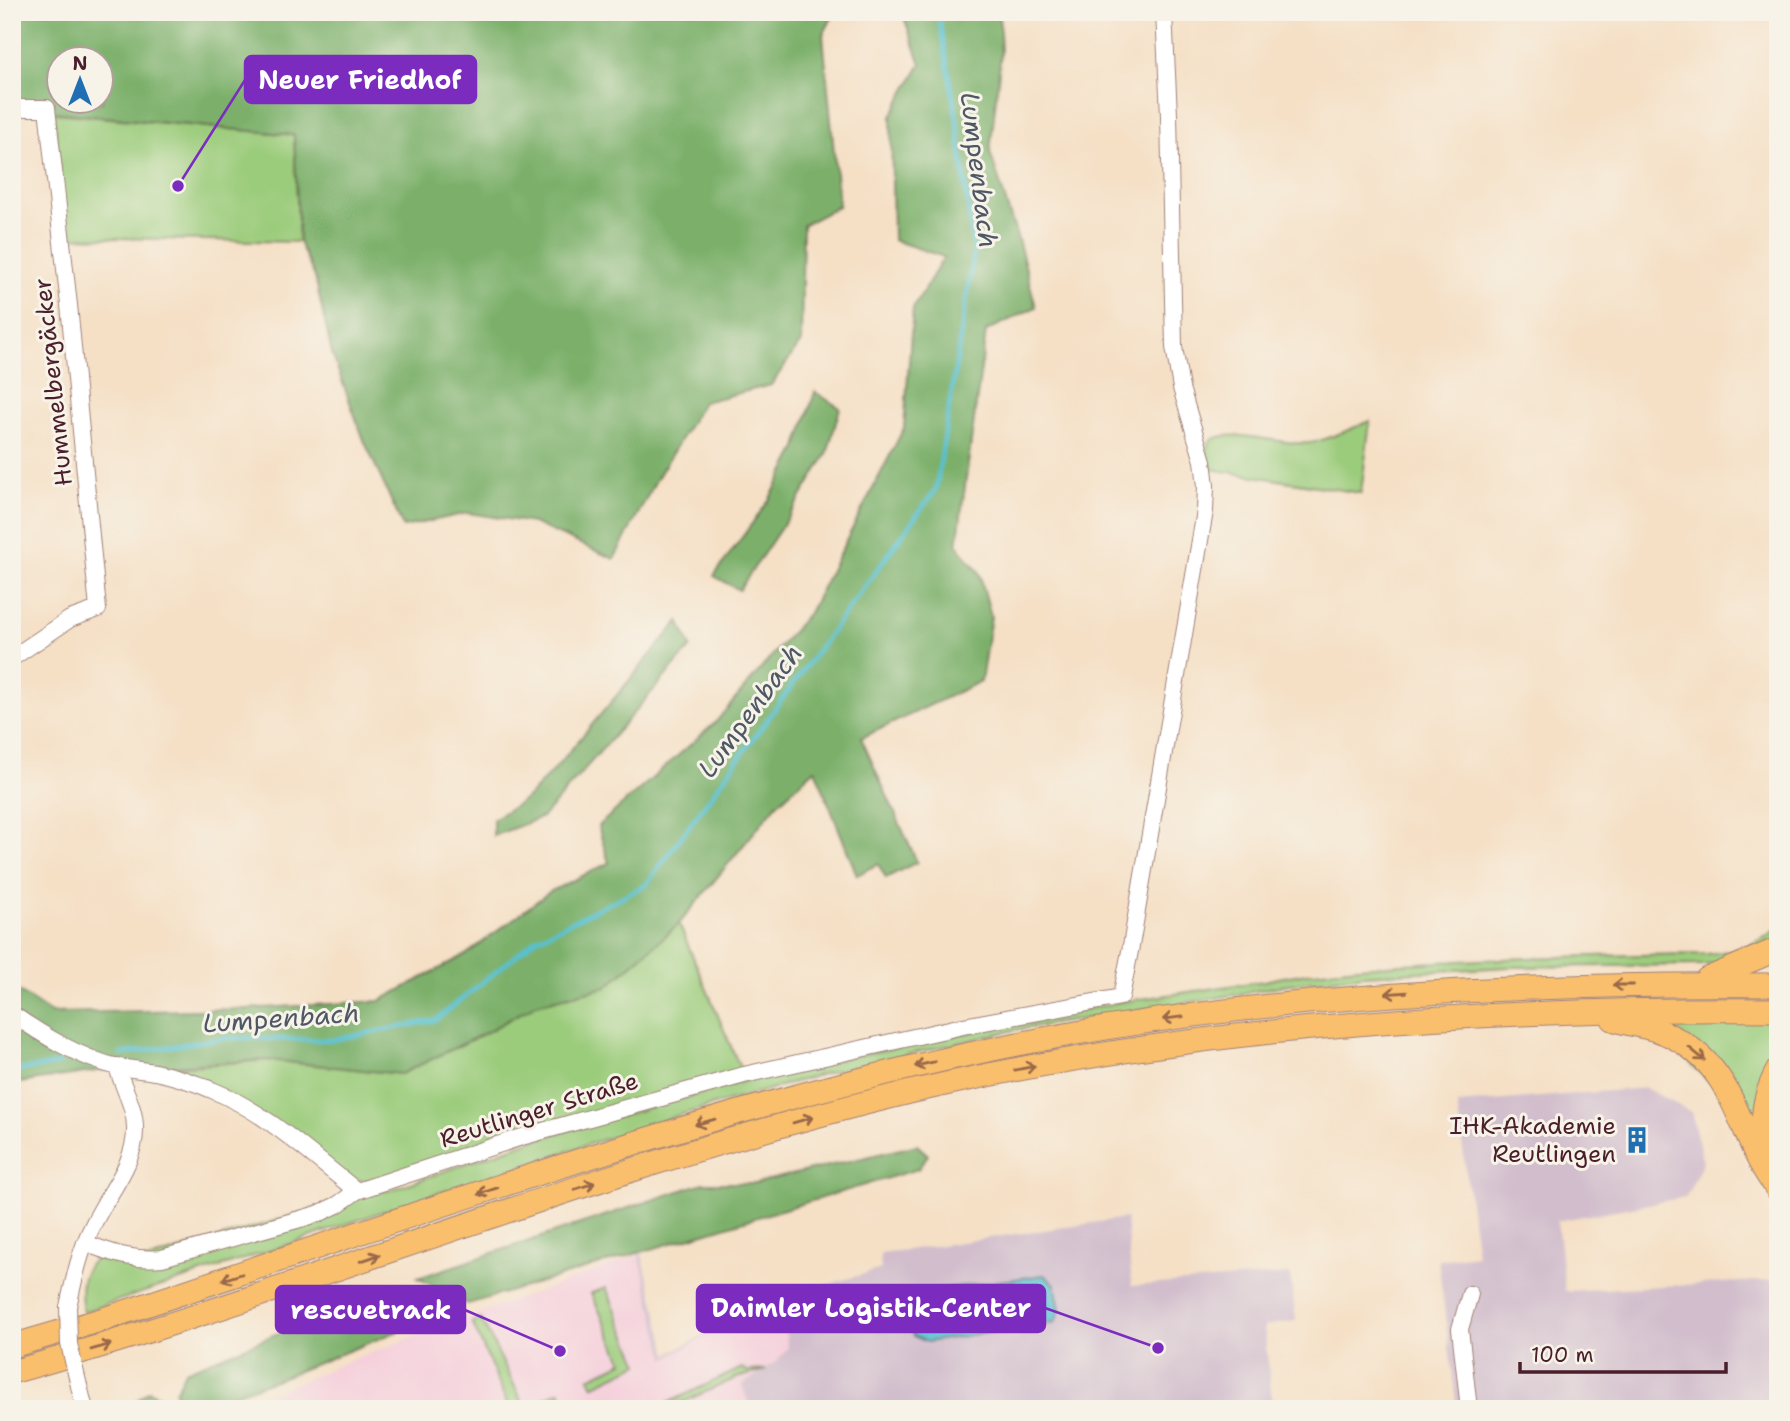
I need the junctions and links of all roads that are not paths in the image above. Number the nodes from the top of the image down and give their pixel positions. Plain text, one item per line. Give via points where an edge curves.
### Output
1 (1164, 12) edge
2 (12, 108) edge
3 (12, 657) edge
4 (1778, 949) edge
5 (1692, 985) junction
6 (1778, 985) edge
7 (1778, 1010) edge
8 (1590, 1011) junction
9 (12, 1014) edge
10 (117, 1066) junction
11 (1778, 1070) edge
12 (1778, 1174) edge
13 (1778, 1190) edge
14 (357, 1191) junction
15 (85, 1243) junction
16 (1470, 1294) dead end
17 (12, 1346) edge
18 (12, 1373) edge
19 (85, 1409) edge
20 (1469, 1409) edge

1 - 14 street, Reutlinger Straße via 1174,347 1206,486 1201,538 1121,997 950,1028 744,1075 525,1136
2 - 3 street, Hummelbergäcker via 47,108 98,609 70,619
4 - 5 highway
5 - 6 highway
5 -> 17 highway via 1487,988 1293,1002 1126,1024 974,1053 679,1129 104,1320
7 - 8 highway
8 -> 13 highway via 1668,1034 1701,1057 1725,1084 1763,1168
18 -> 8 highway via 117,1343 688,1153 906,1093 1090,1056 1243,1034 1409,1018
9 - 10 street via 64,1046
10 - 14 street via 157,1072 235,1100 265,1118
10 - 15 street via 136,1130 126,1167
11 - 12 highway via 1766,1095 1763,1120 1769,1156
14 - 15 street, Reutlinger Straße via 318,1214 162,1258 117,1256
15 - 19 street, bridge via 68,1307 69,1344
16 - 20 street via 1460,1329

